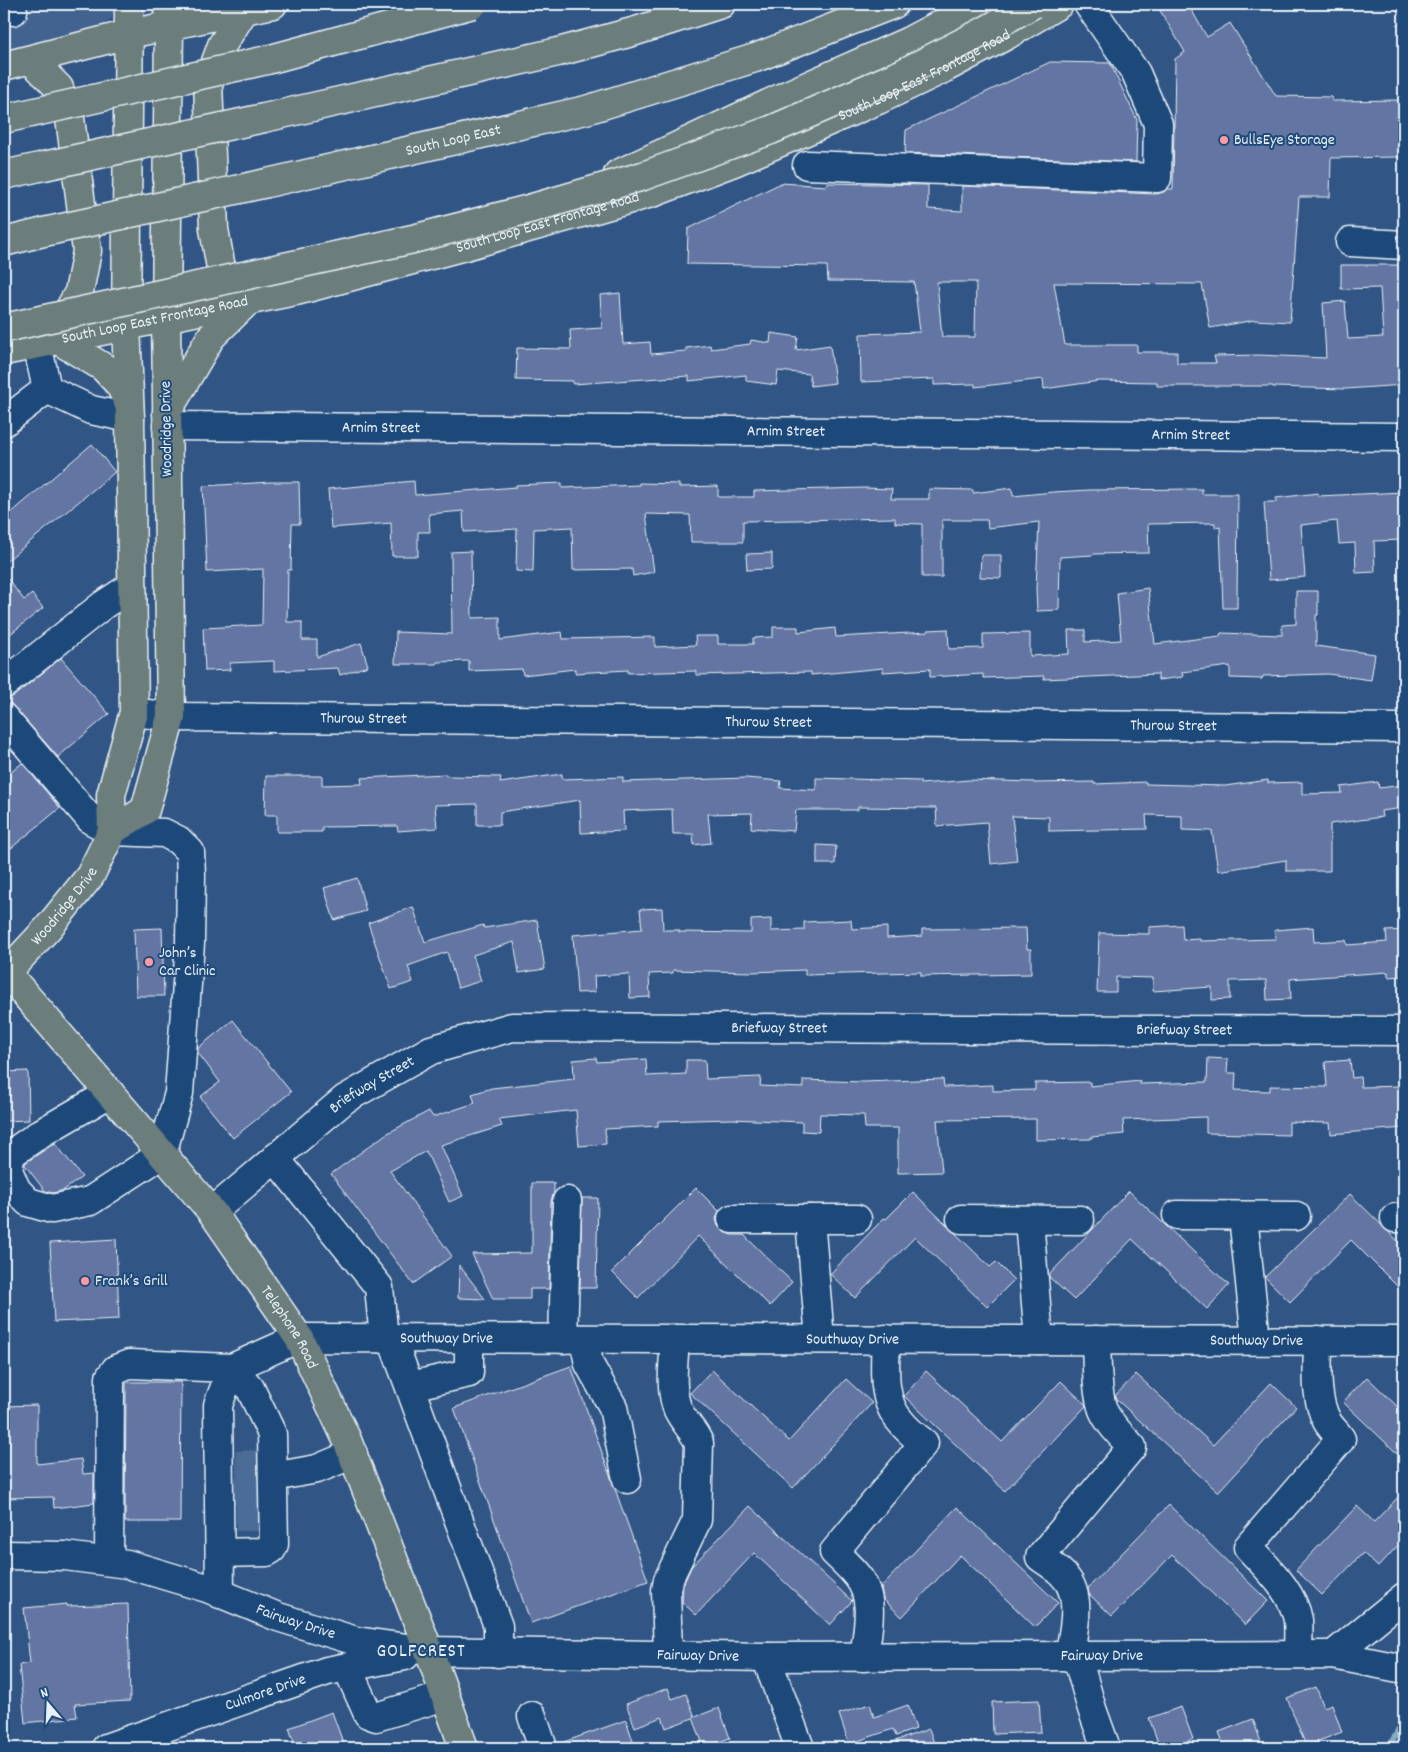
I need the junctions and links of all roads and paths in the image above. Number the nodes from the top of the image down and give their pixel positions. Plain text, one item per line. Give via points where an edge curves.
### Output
1 (130, 4) edge
2 (273, 4) edge
3 (473, 4) edge
4 (721, 4) edge
5 (894, 4) edge
6 (979, 4) edge
7 (1033, 4) edge
8 (1059, 4) edge
9 (1088, 4) edge
10 (245, 9) junction
11 (169, 14) edge
12 (129, 34) junction
13 (31, 60) junction
14 (4, 66) edge
15 (4, 118) edge
16 (807, 165) dead end
17 (4, 174) edge
18 (4, 242) edge
19 (1350, 242) dead end
20 (1404, 245) edge
21 (465, 246) junction
22 (248, 301) junction
23 (166, 318) junction
24 (126, 326) junction
25 (4, 328) edge
26 (49, 342) junction
27 (4, 351) edge
28 (47, 389) junction
29 (130, 411) junction
30 (167, 419) junction
31 (4, 422) edge
32 (1404, 437) edge
33 (132, 586) junction
34 (4, 684) edge
35 (134, 712) junction
36 (171, 717) junction
37 (4, 718) edge
38 (1404, 728) edge
39 (112, 831) junction
40 (4, 973) edge
41 (1404, 1031) edge
42 (110, 1093) junction
43 (162, 1154) junction
44 (275, 1158) junction
45 (566, 1201) dead end
46 (212, 1212) junction
47 (1178, 1215) dead end
48 (1243, 1216) junction
49 (1296, 1216) dead end
50 (732, 1219) dead end
51 (810, 1219) junction
52 (856, 1219) dead end
53 (961, 1219) dead end
54 (1029, 1220) junction
55 (1080, 1220) dead end
56 (299, 1338) junction
57 (388, 1339) junction
58 (469, 1339) junction
59 (574, 1339) junction
60 (675, 1339) junction
61 (820, 1339) junction
62 (886, 1339) junction
63 (1039, 1340) junction
64 (1096, 1340) junction
65 (1256, 1340) junction
66 (1318, 1340) junction
67 (1404, 1341) edge
68 (232, 1368) junction
69 (410, 1386) junction
70 (353, 1454) junction
71 (627, 1479) dead end
72 (249, 1490) junction
73 (220, 1553) junction
74 (4, 1555) edge
75 (109, 1561) junction
76 (220, 1594) junction
77 (1404, 1597) edge
78 (429, 1651) junction
79 (498, 1653) junction
80 (1333, 1655) junction
81 (668, 1656) junction
82 (1298, 1656) junction
83 (766, 1657) junction
84 (864, 1657) junction
85 (1073, 1657) junction
86 (347, 1667) junction
87 (1404, 1669) edge
88 (445, 1696) junction
89 (532, 1716) dead end
90 (106, 1748) edge
91 (464, 1748) edge
92 (543, 1748) edge
93 (800, 1748) edge
94 (1106, 1748) edge

1 - 12 main road, Woodridge Drive
2 - 10 main road
3 - 15 main road, bridge via 267,60
4 - 17 main road, bridge via 558,52
5 - 18 main road, South Loop East, bridge via 755,58 586,110
6 - 21 main road via 909,41
7 - 25 main road, bridge via 902,73 771,130 643,176 413,239
8 - 21 main road, South Loop East Frontage Road via 1007,35 878,100 734,162 655,192
9 - 16 street via 1136,73 1158,124 1157,178
10 - 11 main road
10 - 22 main road via 222,46 208,83 214,229 221,268
11 - 12 main road
11 - 23 main road, Woodridge Drive
12 - 13 main road
12 - 24 main road, Woodridge Drive
13 - 14 main road
13 - 26 main road via 58,88 70,118 87,251 79,292
19 - 20 street
21 - 22 main road, South Loop East Frontage Road
22 - 23 main road, South Loop East Frontage Road
22 - 30 main road via 211,337
23 - 24 main road, South Loop East Frontage Road
23 - 30 main road, Woodridge Drive
24 - 26 main road, South Loop East Frontage Road
24 - 29 main road, Woodridge Drive
26 - 27 main road, South Loop East Frontage Road
26 - 28 street
26 - 29 main road via 103,367 120,385
28 - 29 street via 91,410
28 - 31 street
29 - 33 main road, Woodridge Drive
30 - 32 street, Arnim Street
30 - 36 main road, Woodridge Drive
33 - 34 street via 103,604
33 - 35 main road, Woodridge Drive
35 - 36 street, Thurow Street
35 - 39 main road, Woodridge Drive via 111,795
36 - 38 street, Thurow Street
36 - 39 main road, Woodridge Drive via 145,810
37 - 39 street via 92,820
39 - 40 main road, Woodridge Drive via 90,876 48,928
39 - 43 street via 164,833 178,840 190,852 190,943 179,1093
40 - 42 main road, Telephone Road
41 - 44 street, Briefway Street via 512,1027 431,1050 345,1099
42 - 43 main road, Telephone Road
42 - 43 street via 11,1154 8,1170 16,1189 28,1202 52,1209 90,1201
43 - 46 main road, Telephone Road
44 - 46 street, Briefway Street
44 - 57 street via 379,1287
45 - 59 street
46 - 56 main road, Telephone Road
47 - 48 street
48 - 49 street
48 - 65 street
50 - 51 street
51 - 52 street
51 - 61 street
53 - 54 street
54 - 55 street
54 - 63 street
56 - 57 street, Southway Drive
56 - 68 street
56 - 70 main road, Telephone Road
57 - 58 street, Southway Drive
57 - 69 street
58 - 59 street, Southway Drive
58 - 69 street via 469,1373
59 - 60 street, Southway Drive
59 - 71 street via 613,1407
60 - 61 street, Southway Drive
60 - 81 street via 676,1405 699,1443 697,1520 666,1590
61 - 62 street, Southway Drive
62 - 63 street, Southway Drive
62 - 84 street via 885,1378 890,1404 899,1421 924,1443 834,1552 860,1578 868,1596
63 - 64 street, Southway Drive
64 - 65 street, Southway Drive
64 - 85 street via 1103,1410 1132,1447 1040,1557 1065,1577 1073,1590
65 - 66 street, Southway Drive
66 - 67 street, Southway Drive
66 - 82 street via 1321,1407 1327,1422 1341,1439 1248,1548 1277,1579 1291,1600 1298,1620
68 - 72 street via 218,1405
68 - 72 street via 250,1388 272,1434
68 - 75 street via 128,1364 116,1369 110,1377
69 - 79 street via 498,1626
70 - 72 street
70 - 78 main road, Telephone Road
72 - 73 street
72 - 73 street via 274,1544 272,1549 267,1552
73 - 76 street
74 - 75 street, Fairway Drive
75 - 76 street, Fairway Drive
76 - 78 street, Fairway Drive via 278,1617 356,1641
77 - 80 street
78 - 79 street, Fairway Drive
78 - 86 street, Culmore Drive
78 - 88 main road, Telephone Road
79 - 81 street, Fairway Drive
80 - 82 street, Fairway Drive
80 - 87 street, Fairway Drive
81 - 83 street, Fairway Drive
82 - 85 street, Fairway Drive
83 - 84 street, Fairway Drive
83 - 93 street
84 - 85 street, Fairway Drive
85 - 94 street
86 - 88 street via 368,1714 376,1717
86 - 90 street, Culmore Drive via 327,1671
88 - 91 main road, Telephone Road
89 - 92 street

